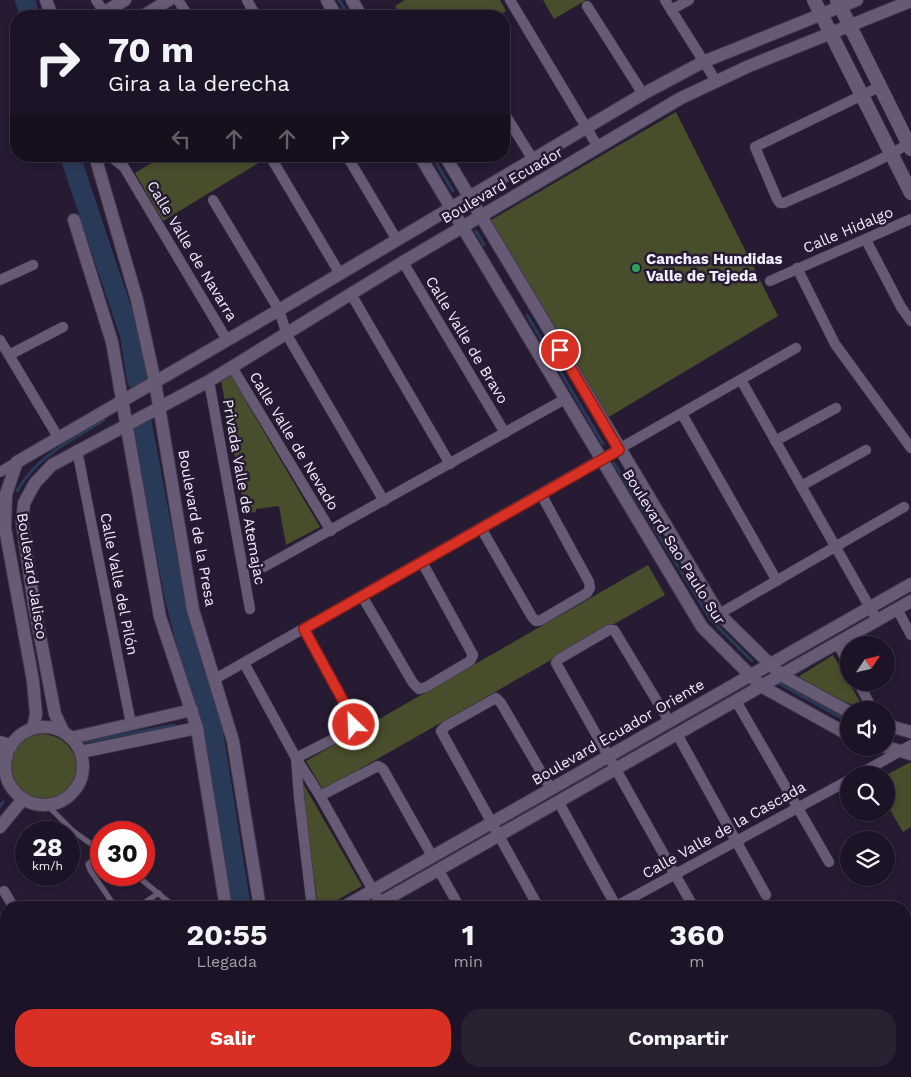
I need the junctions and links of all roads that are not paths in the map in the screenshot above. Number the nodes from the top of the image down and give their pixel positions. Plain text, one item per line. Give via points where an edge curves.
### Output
1 (125, 0) edge
2 (169, 0) edge
3 (510, 0) edge
4 (665, 0) edge
5 (689, 0) edge
6 (814, 0) edge
7 (857, 0) edge
8 (911, 1) edge
9 (839, 3) edge
10 (587, 6) dead end
11 (108, 10) edge
12 (152, 10) edge
13 (671, 10) junction
14 (821, 14) junction
15 (849, 25) junction
16 (832, 32) junction
17 (703, 62) junction
18 (716, 81) junction
19 (879, 87) junction
20 (643, 94) junction
21 (862, 95) junction
22 (510, 123) edge
23 (586, 127) junction
24 (910, 145) edge
25 (598, 147) junction
26 (890, 154) junction
27 (532, 158) junction
28 (97, 162) edge
29 (118, 162) edge
30 (274, 162) edge
31 (351, 162) edge
32 (424, 162) edge
33 (449, 162) edge
34 (911, 191) edge
35 (469, 197) junction
36 (213, 200) dead end
37 (451, 208) junction
38 (480, 216) junction
39 (911, 218) edge
40 (74, 220) dead end
41 (462, 227) junction
42 (397, 240) junction
43 (866, 240) junction
44 (403, 262) junction
45 (33, 265) dead end
46 (797, 268) junction
47 (340, 274) junction
48 (0, 280) edge
49 (770, 281) dead end
50 (351, 294) junction
51 (279, 310) junction
52 (911, 321) edge
53 (64, 327) dead end
54 (287, 335) junction
55 (0, 340) edge
56 (227, 340) junction
57 (796, 348) dead end
58 (9, 355) junction
59 (232, 366) junction
60 (741, 380) junction
61 (208, 381) junction
62 (155, 382) junction
63 (565, 399) junction
64 (123, 401) junction
65 (159, 408) junction
66 (836, 408) dead end
67 (682, 414) junction
68 (125, 426) junction
69 (505, 433) junction
70 (58, 437) junction
71 (775, 441) junction
72 (911, 448) edge
73 (77, 450) junction
74 (619, 450) junction
75 (866, 450) dead end
76 (601, 461) junction
77 (17, 462) junction
78 (450, 464) junction
79 (0, 472) edge
80 (801, 486) junction
81 (541, 494) junction
82 (384, 501) junction
83 (904, 507) dead end
84 (481, 528) junction
85 (331, 531) junction
86 (4, 548) edge
87 (835, 548) junction
88 (422, 562) junction
89 (264, 567) dead end
90 (776, 581) junction
91 (911, 584) edge
92 (362, 596) junction
93 (911, 601) edge
94 (870, 607) junction
95 (250, 609) dead end
96 (897, 609) junction
97 (719, 614) junction
98 (877, 620) junction
99 (304, 629) junction
100 (911, 635) edge
101 (837, 643) junction
102 (840, 648) edge
103 (244, 663) junction
104 (770, 664) junction
105 (750, 675) junction
106 (781, 675) junction
107 (216, 679) junction
108 (761, 686) junction
109 (736, 701) junction
110 (840, 707) edge
111 (192, 710) junction
112 (669, 721) junction
113 (131, 724) junction
114 (33, 728) junction
115 (197, 728) junction
116 (895, 728) edge
117 (840, 730) edge
118 (911, 732) edge
119 (67, 734) junction
120 (677, 734) junction
121 (895, 748) edge
122 (4, 750) edge
123 (908, 750) edge
124 (81, 752) junction
125 (610, 755) junction
126 (296, 758) junction
127 (876, 766) edge
128 (617, 769) junction
129 (4, 785) edge
130 (840, 785) edge
131 (551, 789) junction
132 (320, 796) junction
133 (23, 799) junction
134 (558, 801) junction
135 (47, 806) junction
136 (796, 808) junction
137 (491, 823) junction
138 (0, 827) edge
139 (498, 836) junction
140 (736, 841) junction
141 (90, 843) edge
142 (432, 856) junction
143 (829, 862) dead end
144 (438, 870) junction
145 (675, 874) junction
146 (102, 886) edge
147 (150, 886) edge
148 (373, 890) junction
149 (4, 891) dead end
150 (159, 893) junction
151 (766, 895) dead end
152 (10, 901) edge
153 (112, 901) edge
154 (147, 901) edge
155 (168, 901) edge
156 (225, 901) edge
157 (259, 901) edge
158 (311, 901) edge
159 (354, 901) edge
160 (376, 901) edge
161 (386, 901) edge
162 (456, 901) edge
163 (534, 901) edge
164 (613, 901) edge
165 (627, 901) edge
166 (690, 901) edge

1 - 11 street
2 - 12 street
3 - 23 street
4 - 13 street
5 - 13 street
6 - 14 main road
7 - 9 street, Boulevard Ecuador
8 - 15 street, Boulevard Ecuador
9 - 14 street, Boulevard Ecuador
9 - 15 main road
10 - 20 street
13 - 17 street
14 - 16 main road
14 - 17 street, Boulevard Ecuador
15 - 16 street, Boulevard Ecuador
15 - 19 main road
16 - 18 street, Boulevard Ecuador
16 - 21 main road
17 - 18 street
17 - 20 street, Boulevard Ecuador
18 - 25 street, Boulevard Ecuador
19 - 21 street
19 - 24 main road
20 - 23 street, Boulevard Ecuador
21 - 26 main road
21 - 26 street via 755,147 777,199 784,203
22 - 27 street
23 - 25 street
23 - 27 street, Boulevard Ecuador
24 - 26 street
25 - 38 street, Boulevard Ecuador
26 - 34 main road
27 - 35 street, Boulevard Ecuador
28 - 62 street, Boulevard de la Presa via 137,300
29 - 56 street, Calle Valle de Navarra via 124,166
30 - 47 street
31 - 42 street
32 - 37 street, Boulevard Sao Paulo Sur
33 - 35 street, Boulevard Sao Paulo Sur
35 - 37 street, Boulevard Ecuador
35 - 38 street, Boulevard Sao Paulo Sur
36 - 51 street
37 - 41 street, Boulevard Sao Paulo Sur
37 - 42 street, Boulevard Ecuador
38 - 41 street, Boulevard Ecuador
38 - 74 street, Boulevard Sao Paulo Sur
39 - 43 street, Calle Hidalgo
40 - 64 street via 112,342
41 - 44 street, Boulevard Ecuador
41 - 63 street, Boulevard Sao Paulo Sur
42 - 47 street, Boulevard Ecuador
43 - 46 street, Calle Hidalgo
43 - 52 street
44 - 50 street, Boulevard Ecuador
44 - 69 street, Calle Valle de Bravo
45 - 48 street
46 - 49 street, Calle Hidalgo
46 - 72 street via 835,344
47 - 51 street, Boulevard Ecuador
50 - 54 street, Boulevard Ecuador
50 - 78 street
51 - 54 street
51 - 56 street, Boulevard Ecuador
53 - 58 street
54 - 59 street, Boulevard Ecuador
54 - 82 street
55 - 58 street
56 - 62 street, Boulevard Ecuador
57 - 60 street
58 - 70 street
59 - 61 street, Boulevard Ecuador
59 - 85 street, Calle Valle de Nevado
60 - 67 street
60 - 71 street
61 - 65 street, Boulevard Ecuador
61 - 95 street, Privada Valle de Atemajac
62 - 64 street, Boulevard Ecuador
62 - 65 street, Boulevard de la Presa
63 - 69 street
63 - 76 street, Boulevard Sao Paulo Sur
64 - 68 street
64 - 70 street
65 - 68 street, Boulevard Ecuador
65 - 107 street, Boulevard de la Presa via 194,610
66 - 71 street
67 - 74 street
67 - 90 street
68 - 73 street, Boulevard Jalisco
68 - 111 street via 160,617
69 - 78 street
70 - 77 street
71 - 80 street
73 - 113 street, Calle Valle del Pilón
73 - 119 street, Boulevard Jalisco via 52,465 35,483 24,503 22,522 54,706
74 - 76 street
74 - 97 street, Boulevard Sao Paulo Sur
75 - 80 street
76 - 81 street
76 - 105 street, Boulevard Sao Paulo Sur via 702,627
77 - 79 street
77 - 86 street, Boulevard Jalisco via 7,488
78 - 82 street
80 - 87 street
81 - 84 street
81 - 84 street via 590,588 587,593 541,620 536,621 532,617
82 - 85 street
83 - 87 street
84 - 88 street
85 - 89 street
86 - 114 street, Boulevard Jalisco via 33,681 36,714
87 - 90 street
87 - 94 street
88 - 92 street
88 - 92 street via 473,656 426,687 418,689 413,683
90 - 97 street
91 - 94 street, Boulevard Ecuador Oriente
92 - 99 street
93 - 96 street, Boulevard Ecuador Oriente
94 - 98 street
94 - 104 street, Boulevard Ecuador Oriente
96 - 98 street, Boulevard Ecuador Oriente
96 - 100 street
97 - 104 street, Boulevard Sao Paulo Sur
98 - 101 street, Boulevard Ecuador Oriente
99 - 103 street
99 - 126 street via 354,725
101 - 102 street
101 - 106 street, Boulevard Ecuador Oriente
103 - 107 street
103 - 126 street
104 - 105 street, Boulevard Ecuador Oriente
104 - 106 street, Boulevard Sao Paulo Sur
105 - 108 street, Boulevard Sao Paulo Sur
105 - 112 street, Boulevard Ecuador Oriente
106 - 108 street, Boulevard Ecuador Oriente
106 - 110 street, Boulevard Sao Paulo Sur
107 - 157 street, Boulevard de la Presa via 232,740
108 - 109 street, Boulevard Ecuador Oriente
108 - 117 street, Boulevard Sao Paulo Sur
109 - 120 street, Boulevard Ecuador Oriente
109 - 136 street
111 - 113 street
111 - 115 street
112 - 125 street, Boulevard Ecuador Oriente
112 - 125 street via 617,633 609,630 556,663
113 - 119 street
114 - 119 street via 50,727
114 - 122 street
115 - 124 street
115 - 156 street
116 - 118 street
119 - 124 street
120 - 128 street, Boulevard Ecuador Oriente
120 - 140 street
121 - 123 street
122 - 129 street
123 - 127 street
124 - 135 street via 83,768 79,784 62,801
125 - 128 street
125 - 131 street, Boulevard Ecuador Oriente
126 - 132 street
126 - 158 street
128 - 134 street, Boulevard Ecuador Oriente
128 - 145 street
129 - 133 street
130 - 136 street, Calle Valle de la Cascada
131 - 137 street, Boulevard Ecuador Oriente
131 - 137 street via 501,703 496,698 490,699 441,732
132 - 142 street via 378,766 383,769
132 - 148 street
133 - 135 street
133 - 138 street
134 - 139 street, Boulevard Ecuador Oriente
134 - 164 street
135 - 141 lane
136 - 140 street, Calle Valle de la Cascada
136 - 143 street
137 - 139 street
137 - 142 street, Boulevard Ecuador Oriente
139 - 144 street, Boulevard Ecuador Oriente
139 - 163 street
140 - 145 street, Calle Valle de la Cascada
140 - 151 street
142 - 148 street, Boulevard Ecuador Oriente
144 - 161 street, Boulevard Ecuador Oriente
144 - 162 street
145 - 165 street, Calle Valle de la Cascada
145 - 166 street
146 - 153 lane
147 - 150 lane
148 - 159 street, Boulevard Ecuador Oriente
148 - 160 street
149 - 152 street
150 - 154 lane
150 - 155 lane

